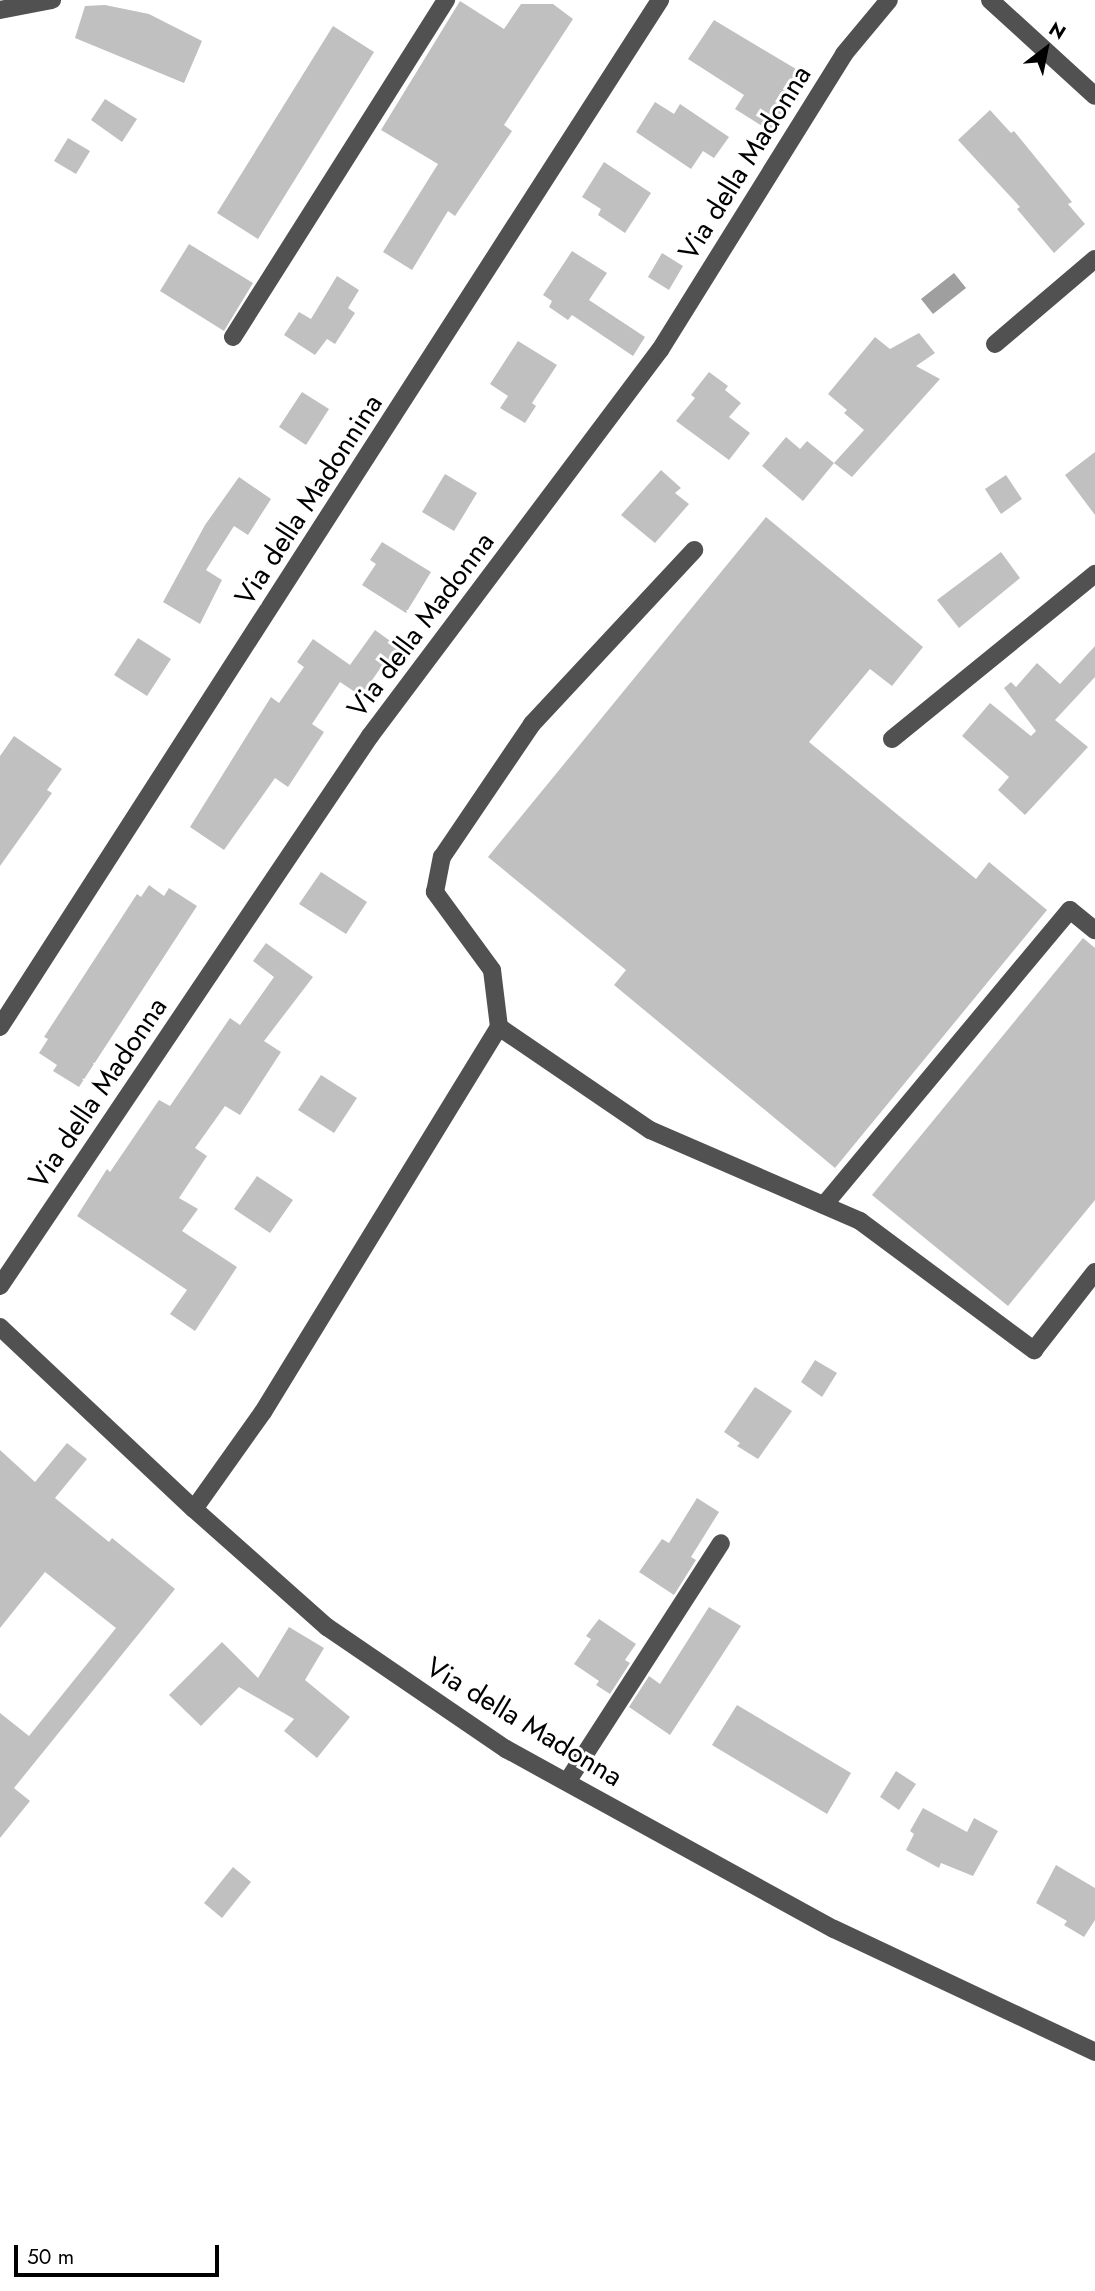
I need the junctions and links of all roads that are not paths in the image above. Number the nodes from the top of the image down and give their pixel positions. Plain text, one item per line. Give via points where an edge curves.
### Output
1 (52, 0) edge
2 (446, 0) edge
3 (660, 0) edge
4 (889, 0) edge
5 (990, 0) edge
6 (0, 10) edge
7 (1095, 96) edge
8 (1095, 259) edge
9 (233, 337) dead end
10 (995, 344) dead end
11 (694, 550) dead end
12 (1095, 574) edge
13 (892, 739) dead end
14 (1095, 930) edge
15 (0, 1027) edge
16 (499, 1027) junction
17 (824, 1205) junction
18 (1095, 1272) edge
19 (0, 1286) edge
20 (0, 1327) edge
21 (194, 1509) junction
22 (720, 1543) dead end
23 (567, 1782) junction
24 (1095, 2052) edge

1 - 6 street
2 - 9 street
3 - 15 street, Via della Madonnina
4 - 19 street, Via della Madonna via 844,54 660,350 370,736
5 - 7 street
8 - 10 street
11 - 16 street via 533,724 442,857 435,892 492,970
12 - 13 street
14 - 17 street via 1070,910
16 - 17 street via 650,1130
16 - 21 street via 263,1412
17 - 18 street via 860,1221 1034,1350
20 - 21 street, Via della Madonna
21 - 23 street, Via della Madonna via 327,1627 506,1749
22 - 23 street
23 - 24 street, Via della Madonna via 834,1929

